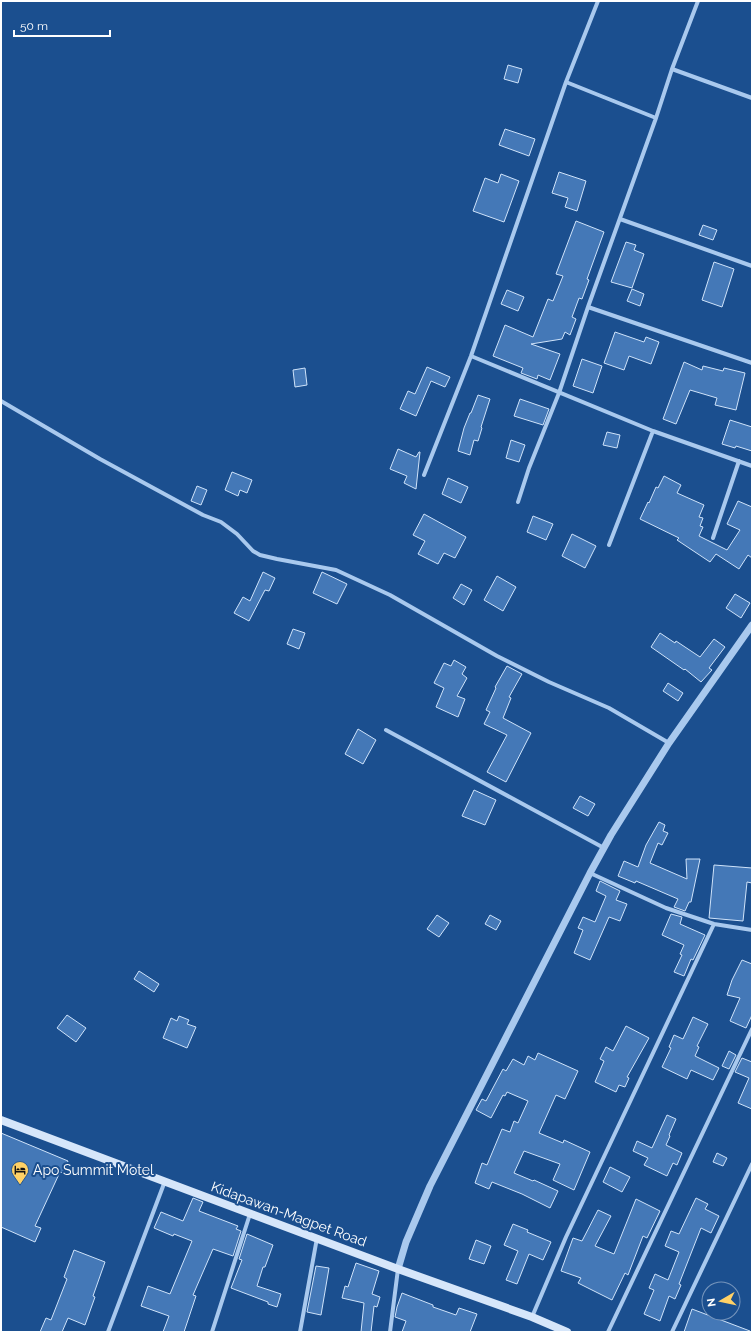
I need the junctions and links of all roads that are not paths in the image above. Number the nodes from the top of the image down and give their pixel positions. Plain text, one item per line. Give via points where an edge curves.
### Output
1 (598, 1) edge
2 (698, 1) edge
3 (672, 69) junction
4 (566, 82) junction
5 (752, 98) edge
6 (656, 118) junction
7 (620, 219) junction
8 (752, 266) edge
9 (588, 307) junction
10 (471, 356) junction
11 (752, 363) edge
12 (559, 393) junction
13 (1, 400) edge
14 (653, 431) junction
15 (739, 461) junction
16 (752, 466) edge
17 (424, 475) dead end
18 (518, 502) dead end
19 (713, 538) dead end
20 (609, 545) dead end
21 (752, 625) edge
22 (386, 730) dead end
23 (669, 743) junction
24 (604, 848) junction
25 (590, 873) junction
26 (714, 924) junction
27 (752, 930) edge
28 (752, 1029) edge
29 (1, 1120) edge
30 (752, 1164) edge
31 (165, 1181) junction
32 (250, 1214) junction
33 (317, 1238) junction
34 (398, 1269) junction
35 (532, 1318) junction
36 (563, 1331) edge
37 (108, 1332) edge
38 (212, 1332) edge
39 (300, 1332) edge
40 (390, 1332) edge
41 (608, 1332) edge
42 (672, 1332) edge

1 - 4 street
2 - 3 street
3 - 5 street
3 - 6 street
4 - 6 street
4 - 10 street
6 - 7 street
7 - 8 street
7 - 9 street
9 - 11 street
9 - 12 street
10 - 12 street
10 - 17 street
12 - 14 street
12 - 18 street
13 - 23 street via 100,459 203,515 221,522 237,534 252,551 277,559 336,570 390,595 497,656 609,708
14 - 15 street
14 - 20 street
15 - 16 street
15 - 19 street
21 - 23 street
22 - 24 street
23 - 24 street
24 - 25 street
25 - 26 street via 666,908
25 - 34 street via 430,1186 406,1242
26 - 27 street
26 - 35 street via 566,1236
28 - 41 street
29 - 31 main road, Kidapawan-Magpet Road
30 - 42 street
31 - 32 main road, Kidapawan-Magpet Road
31 - 37 street
32 - 33 main road, Kidapawan-Magpet Road
32 - 38 street
33 - 34 main road, Kidapawan-Magpet Road
33 - 39 street
34 - 35 main road, Kidapawan-Magpet Road
34 - 40 street
35 - 36 main road, Kidapawan-Magpet Road

